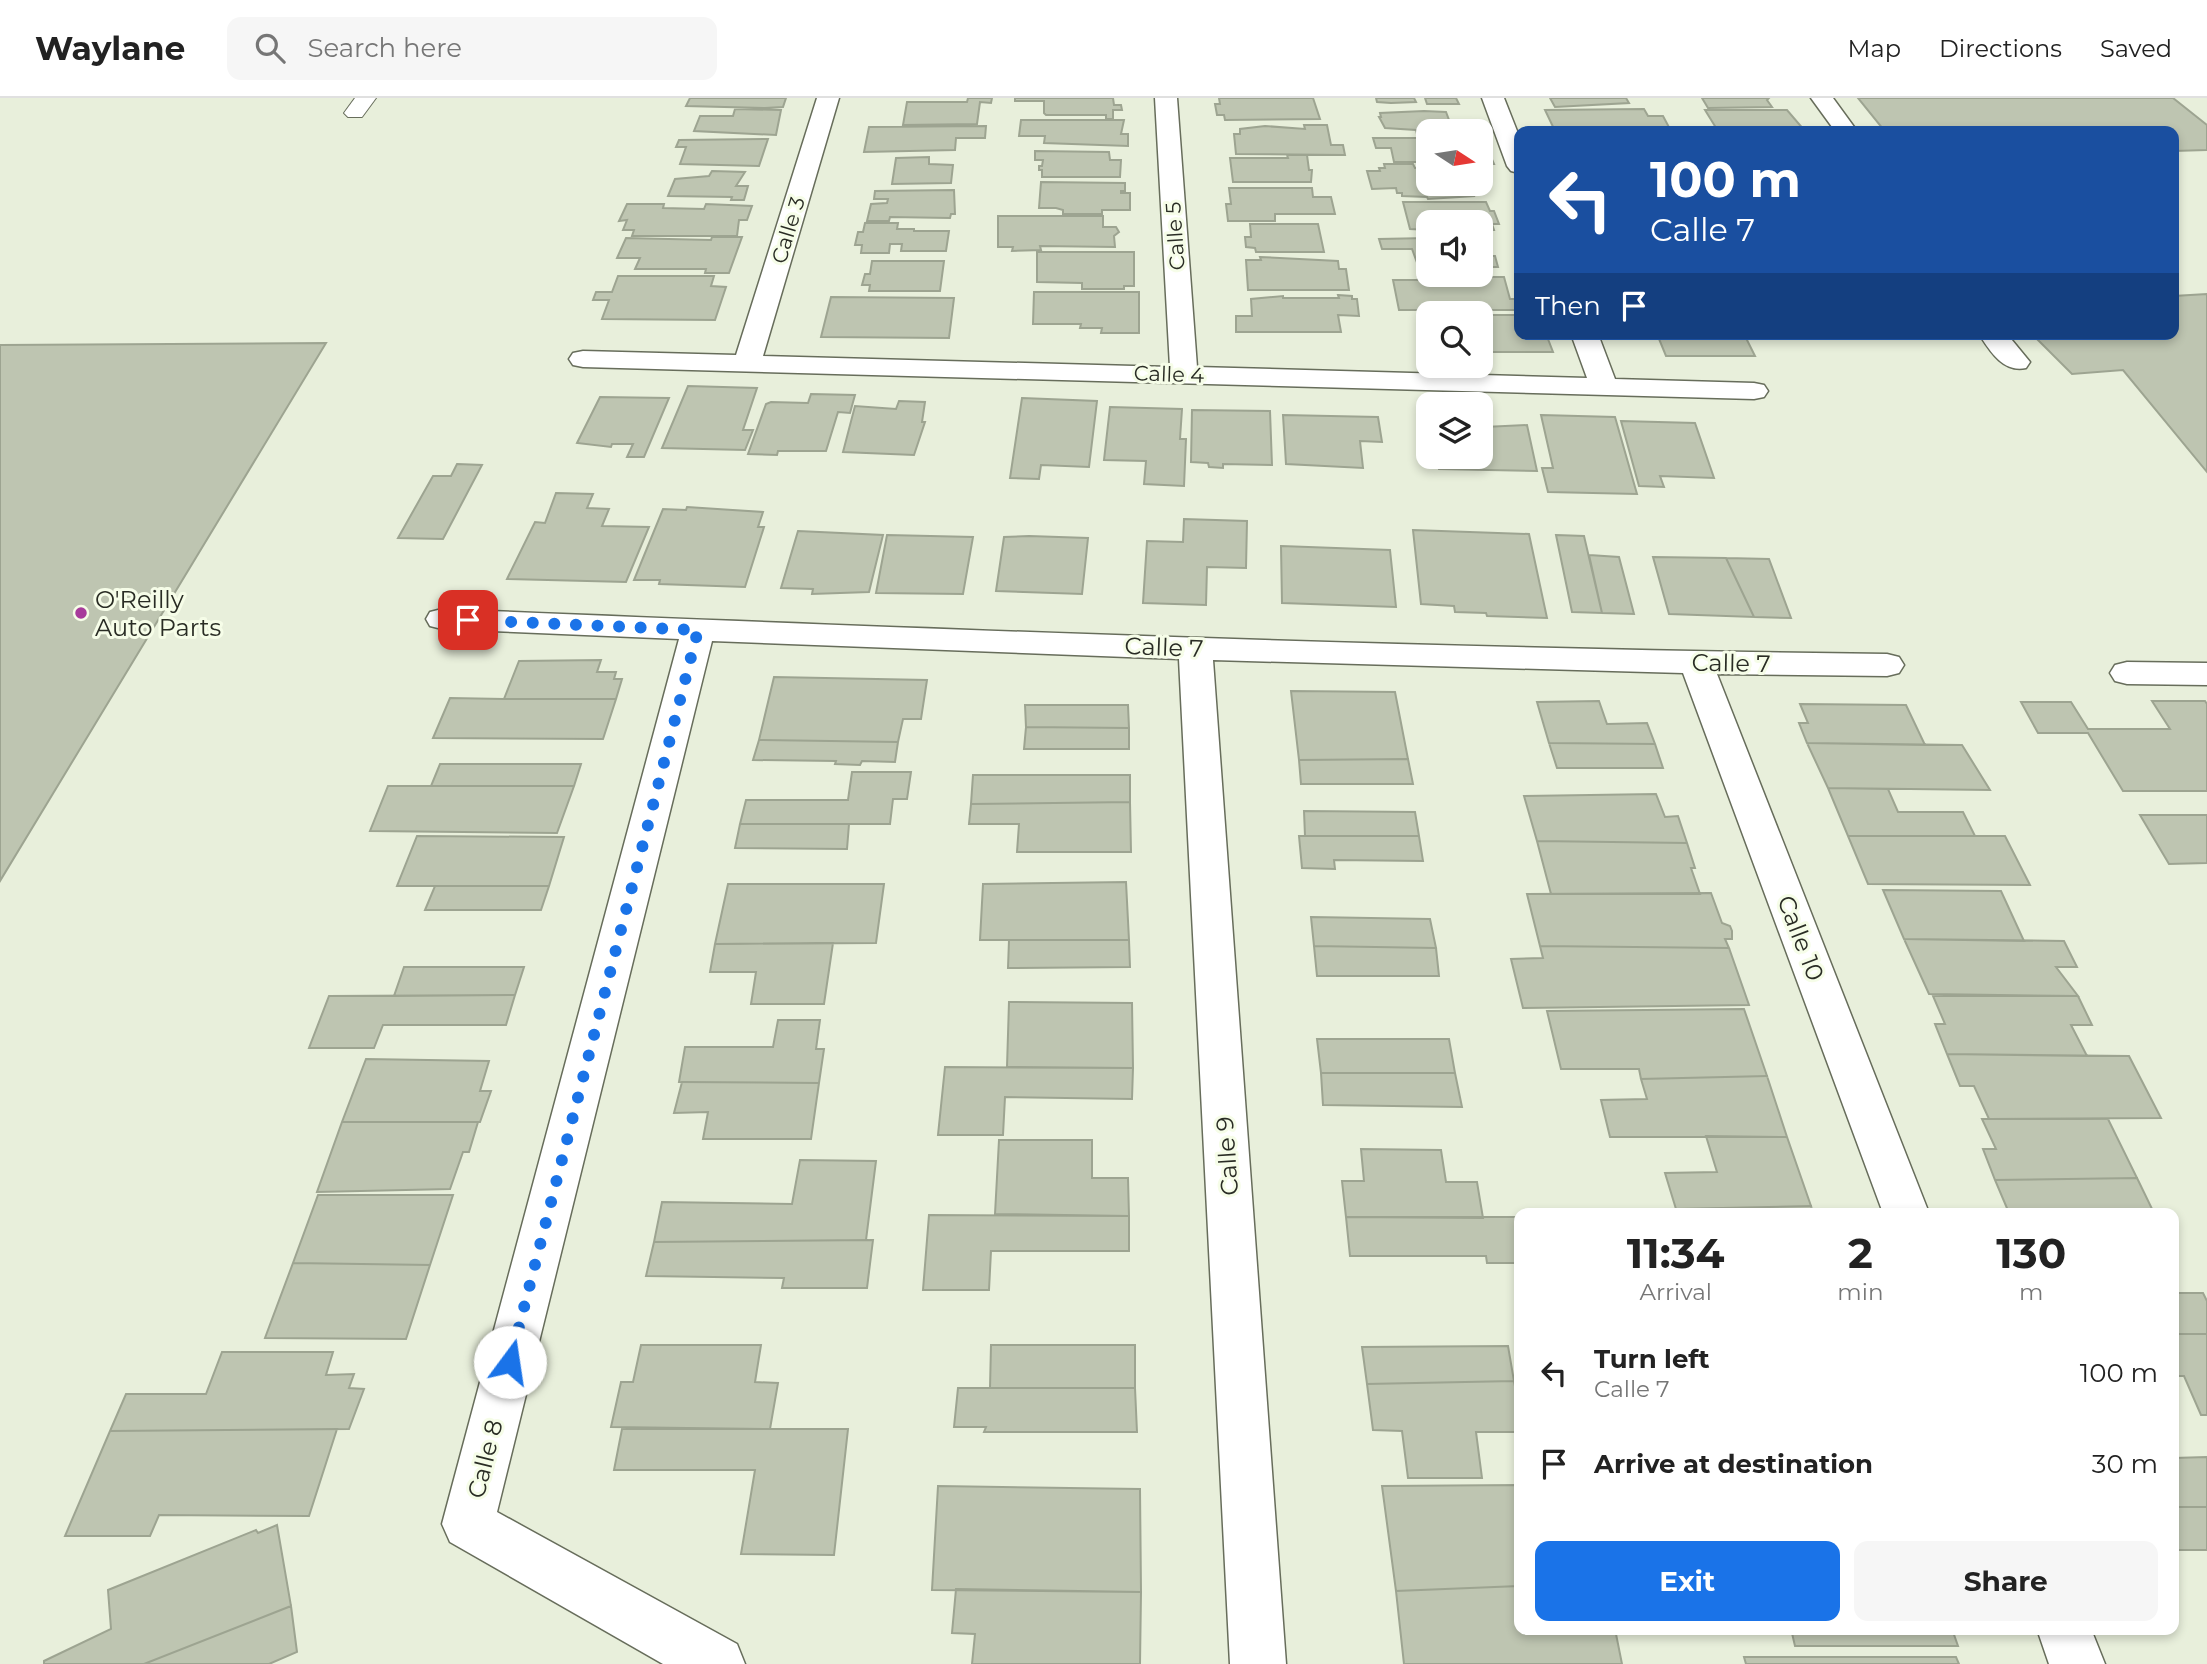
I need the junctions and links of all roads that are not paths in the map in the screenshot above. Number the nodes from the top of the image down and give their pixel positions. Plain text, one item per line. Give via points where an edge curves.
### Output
1 (828, 98) edge
2 (1166, 98) edge
3 (1493, 98) edge
4 (1822, 98) edge
5 (1842, 126) edge
6 (1514, 153) edge
7 (1586, 340) edge
8 (1997, 340) edge
9 (583, 359) dead end
10 (747, 362) junction
11 (2016, 362) dead end
12 (1184, 374) junction
13 (1604, 386) junction
14 (1754, 391) dead end
15 (442, 620) dead end
16 (698, 630) junction
17 (1195, 648) junction
18 (1696, 663) junction
19 (1887, 665) dead end
20 (2127, 673) dead end
21 (2207, 674) edge
22 (1904, 1208) edge
23 (2066, 1635) edge
24 (716, 1664) edge
25 (1258, 1664) edge
26 (2077, 1664) edge

1 - 10 street, Calle 3
2 - 12 street, Calle 5
3 - 6 street
4 - 5 street
7 - 13 street
8 - 11 street
9 - 10 street, Calle 4
10 - 12 street, Calle 4
12 - 13 street, Calle 4
13 - 14 street, Calle 4
15 - 16 street, Calle 7
16 - 17 street, Calle 7
16 - 24 street, Calle 8 via 468,1524
17 - 18 street, Calle 7
17 - 25 street, Calle 9
18 - 19 street, Calle 7
18 - 22 street, Calle 10
20 - 21 street
23 - 26 street

